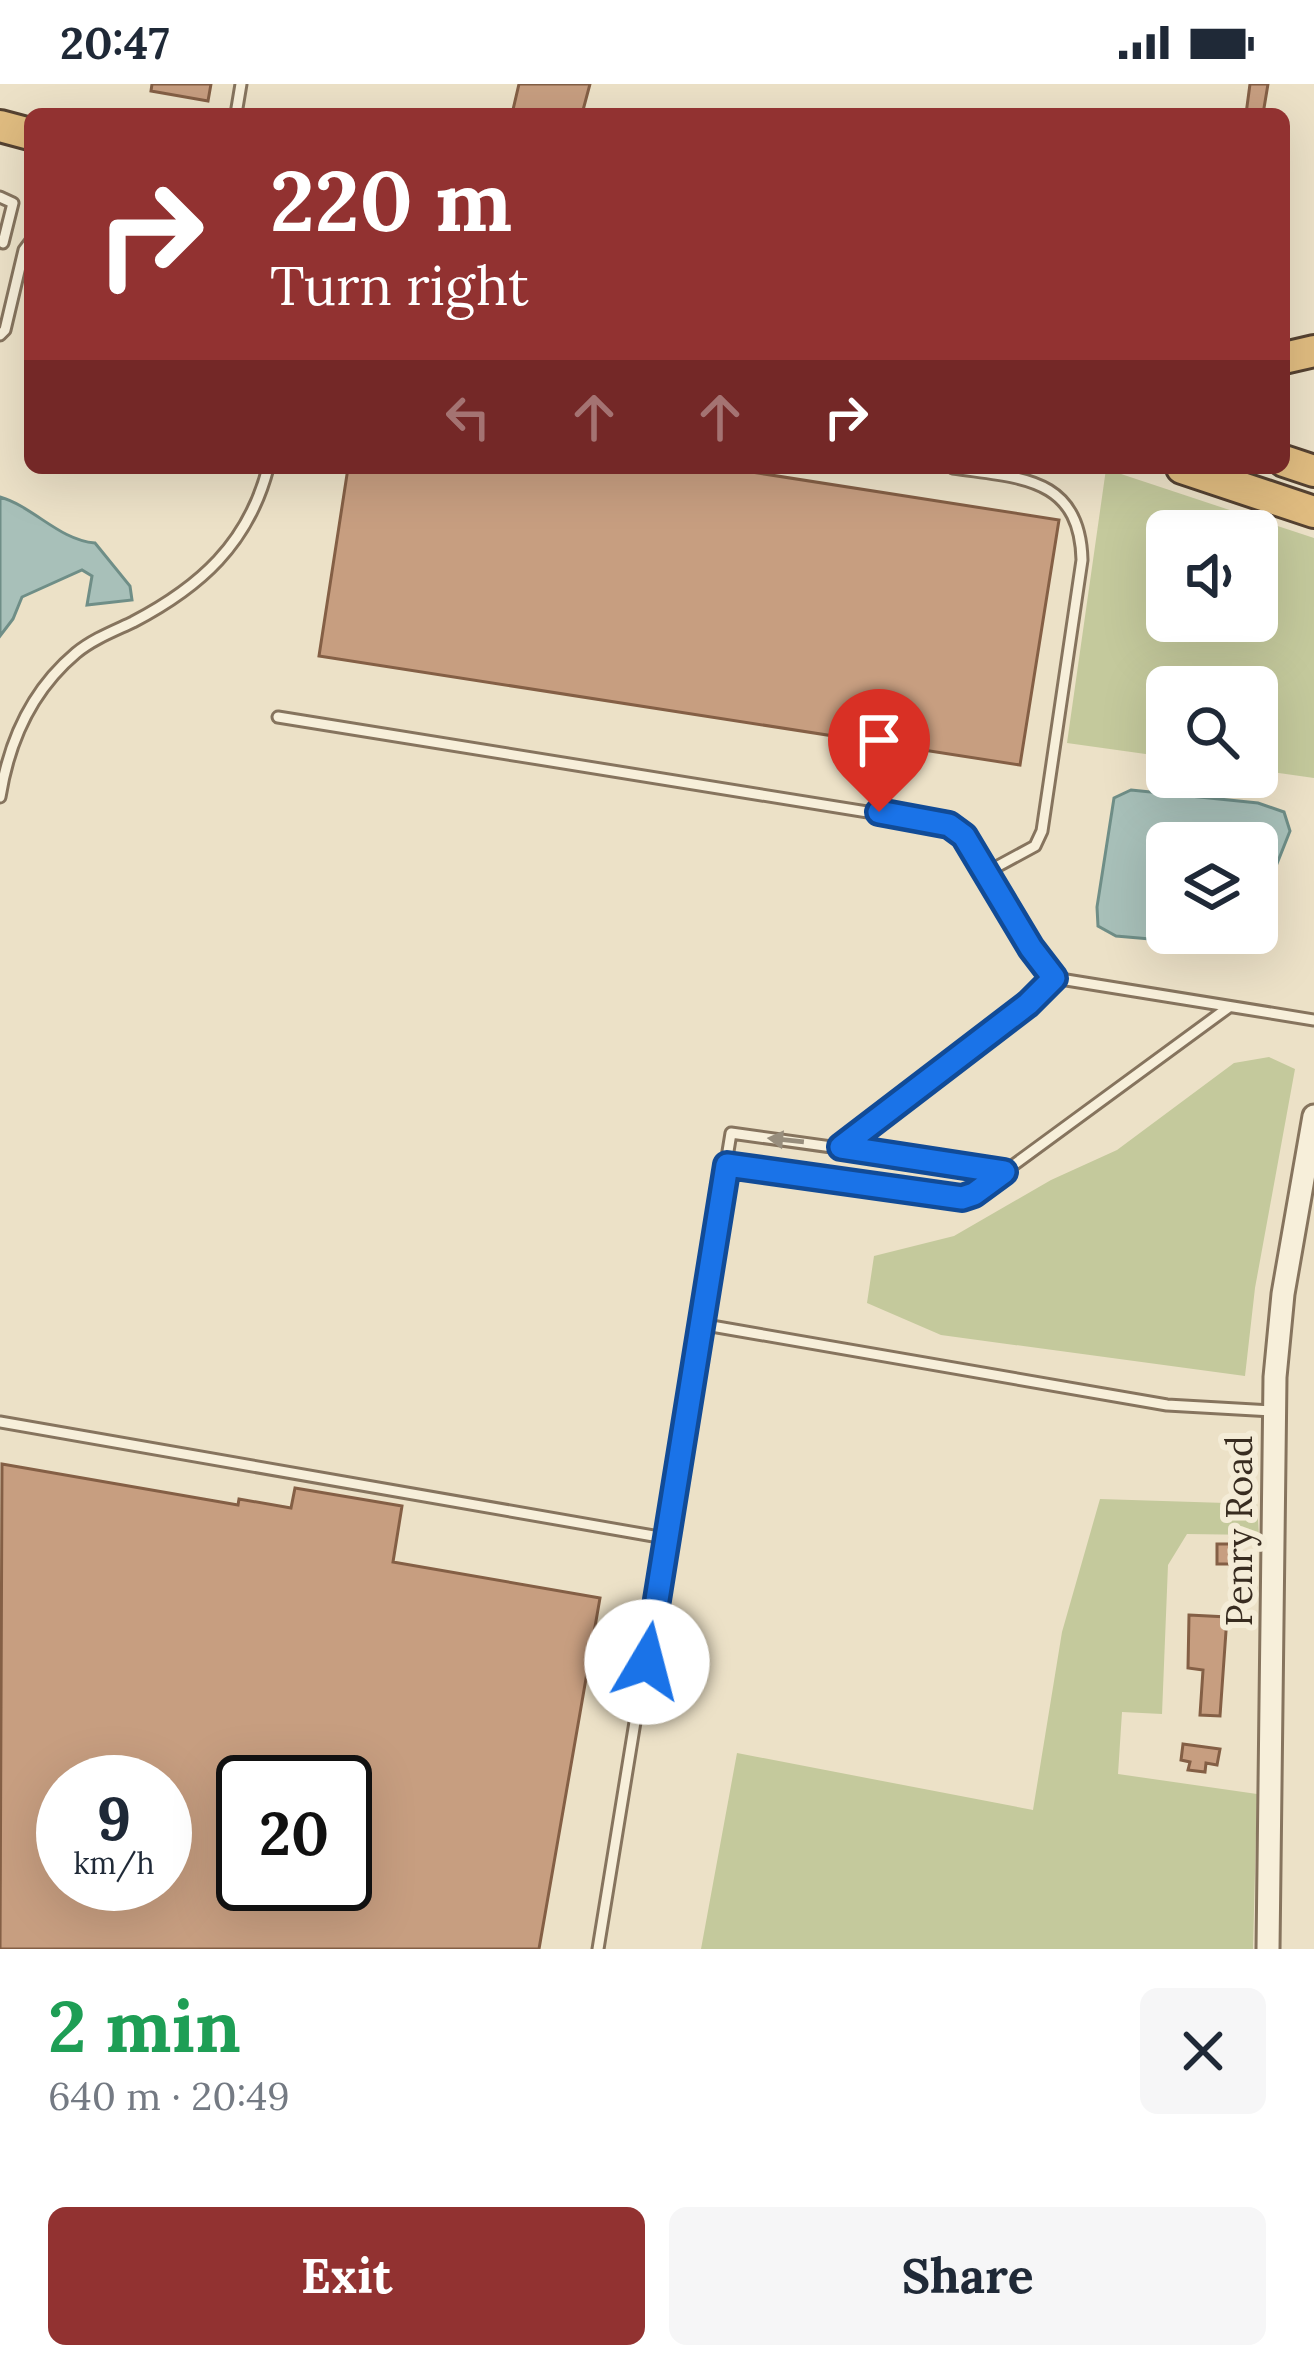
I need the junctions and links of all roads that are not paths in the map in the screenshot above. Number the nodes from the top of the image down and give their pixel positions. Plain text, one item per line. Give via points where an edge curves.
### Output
1 (0, 197) edge
2 (2, 243) edge
3 (24, 259) edge
4 (3, 332) edge
5 (266, 474) edge
6 (992, 474) edge
7 (1200, 474) edge
8 (1314, 512) edge
9 (278, 717) dead end
10 (0, 796) edge
11 (987, 872) junction
12 (1054, 978) junction
13 (1229, 1007) junction
14 (1314, 1020) edge
15 (1314, 1116) edge
16 (841, 1147) junction
17 (727, 1165) junction
18 (1004, 1172) junction
19 (700, 1324) junction
20 (1273, 1411) junction
21 (0, 1422) edge
22 (665, 1538) junction
23 (598, 1949) edge
24 (1268, 1949) edge

1 - 2 lane via 13,203
3 - 4 lane
5 - 10 lane via 246,526 218,563 178,597 80,650 42,689 14,736
6 - 11 lane via 1024,479 1065,501 1082,560 1042,831 1035,846
7 - 8 highway
9 - 11 lane via 925,819 964,836
11 - 12 lane
12 - 13 lane
12 - 16 lane
13 - 14 lane
13 - 18 lane
15 - 20 street, Penry Road via 1283,1294
16 -> 17 lane via 731,1133
16 - 18 lane
17 - 18 lane via 962,1198
17 - 19 lane
19 - 20 lane via 1167,1405
19 - 22 lane
20 - 24 street, Penry Road
21 - 22 lane
22 - 23 lane

